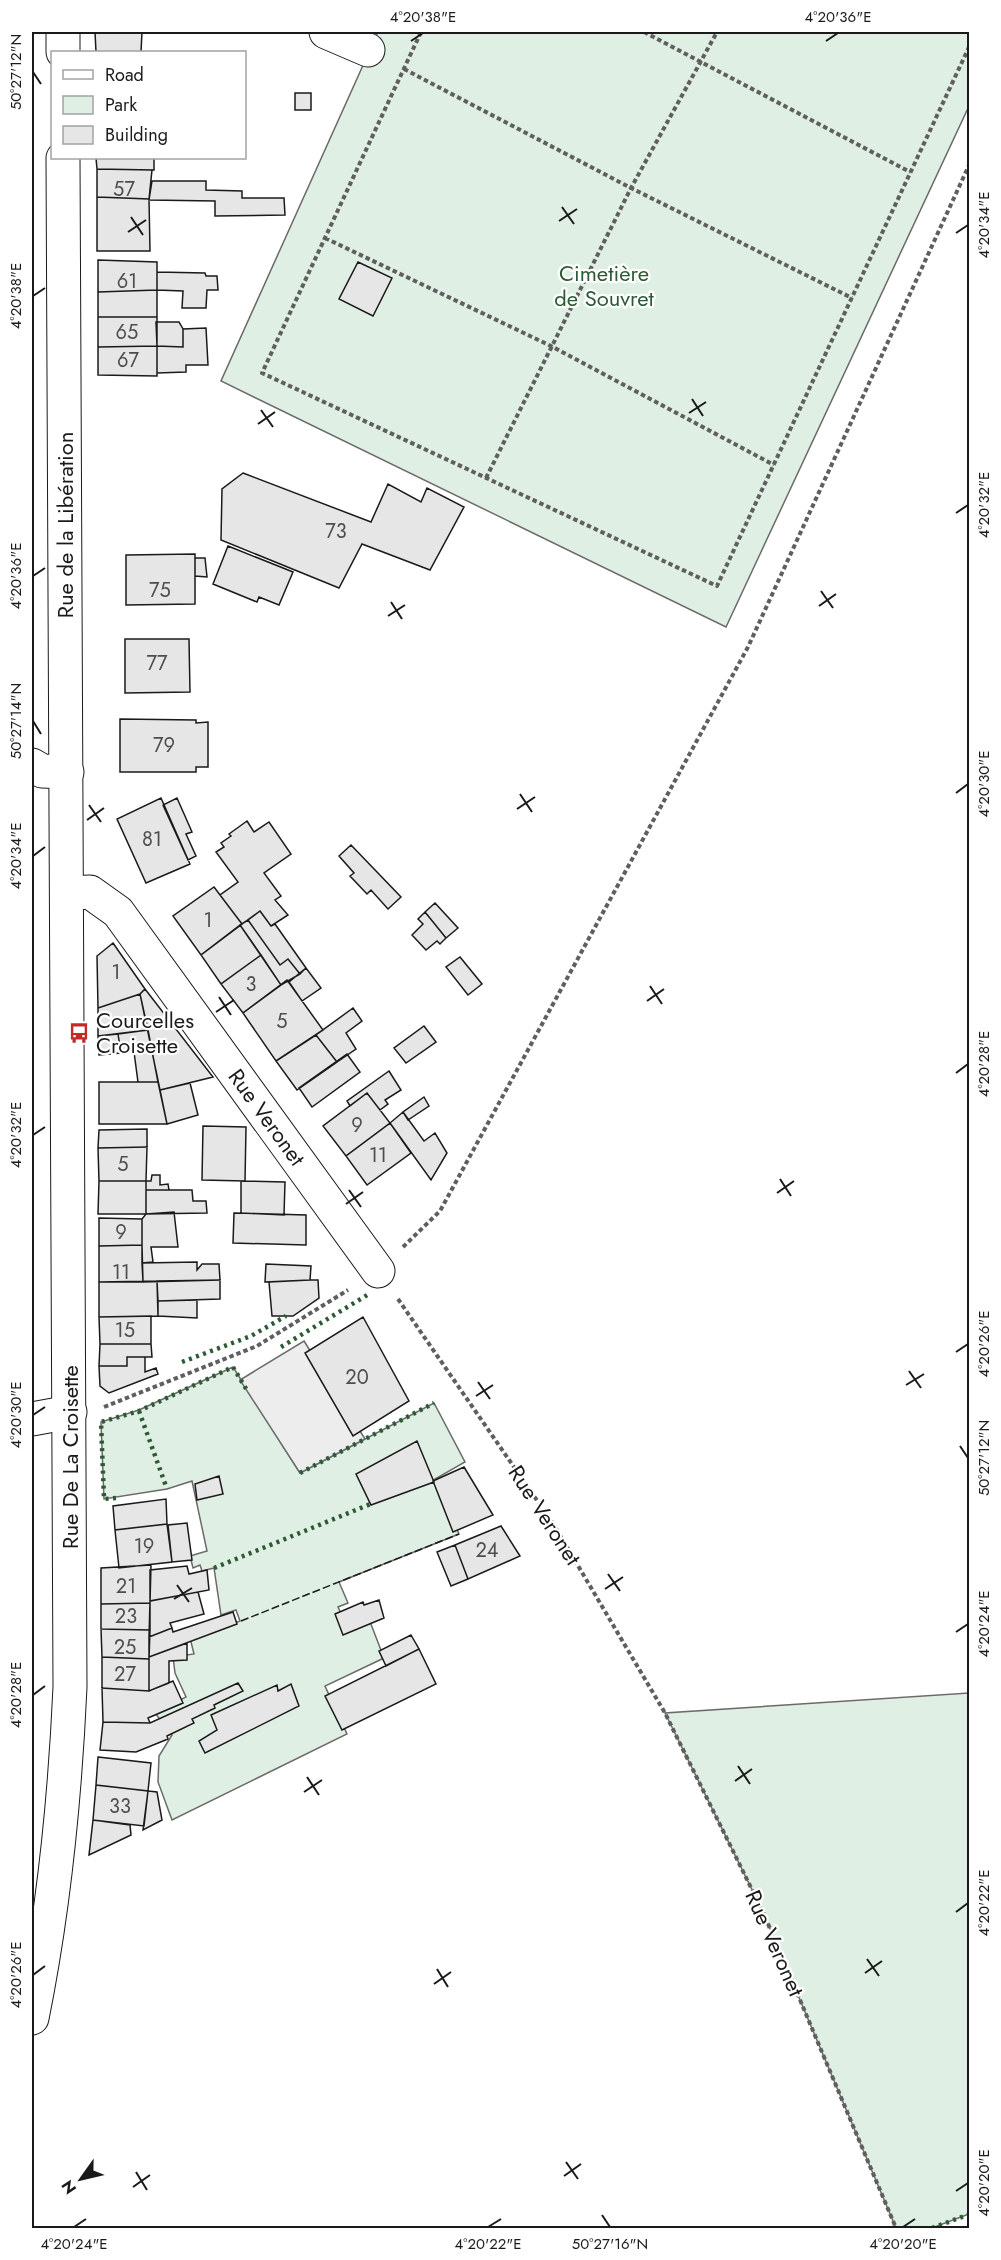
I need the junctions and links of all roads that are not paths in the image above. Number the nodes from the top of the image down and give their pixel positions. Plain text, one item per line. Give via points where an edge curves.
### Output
1 (63, 32) edge
2 (326, 32) edge
3 (63, 51) edge
4 (368, 51) road end
5 (63, 159) edge
6 (32, 765) edge
7 (67, 772) junction
8 (67, 893) junction
9 (378, 1271) road end
10 (70, 1412) junction
11 (32, 1419) edge
12 (32, 2018) edge

1 - 3 main road
2 - 4 main road
5 - 7 main road, Rue de la Libération
6 - 7 main road via 42,771
7 - 8 main road, Rue de la Libération
8 - 9 main road, Rue Veronet via 90,892 118,912
8 - 10 main road, Rue De La Croisette
10 - 11 main road
10 - 12 main road, Rue De La Croisette via 70,1687 65,1770 52,1897

